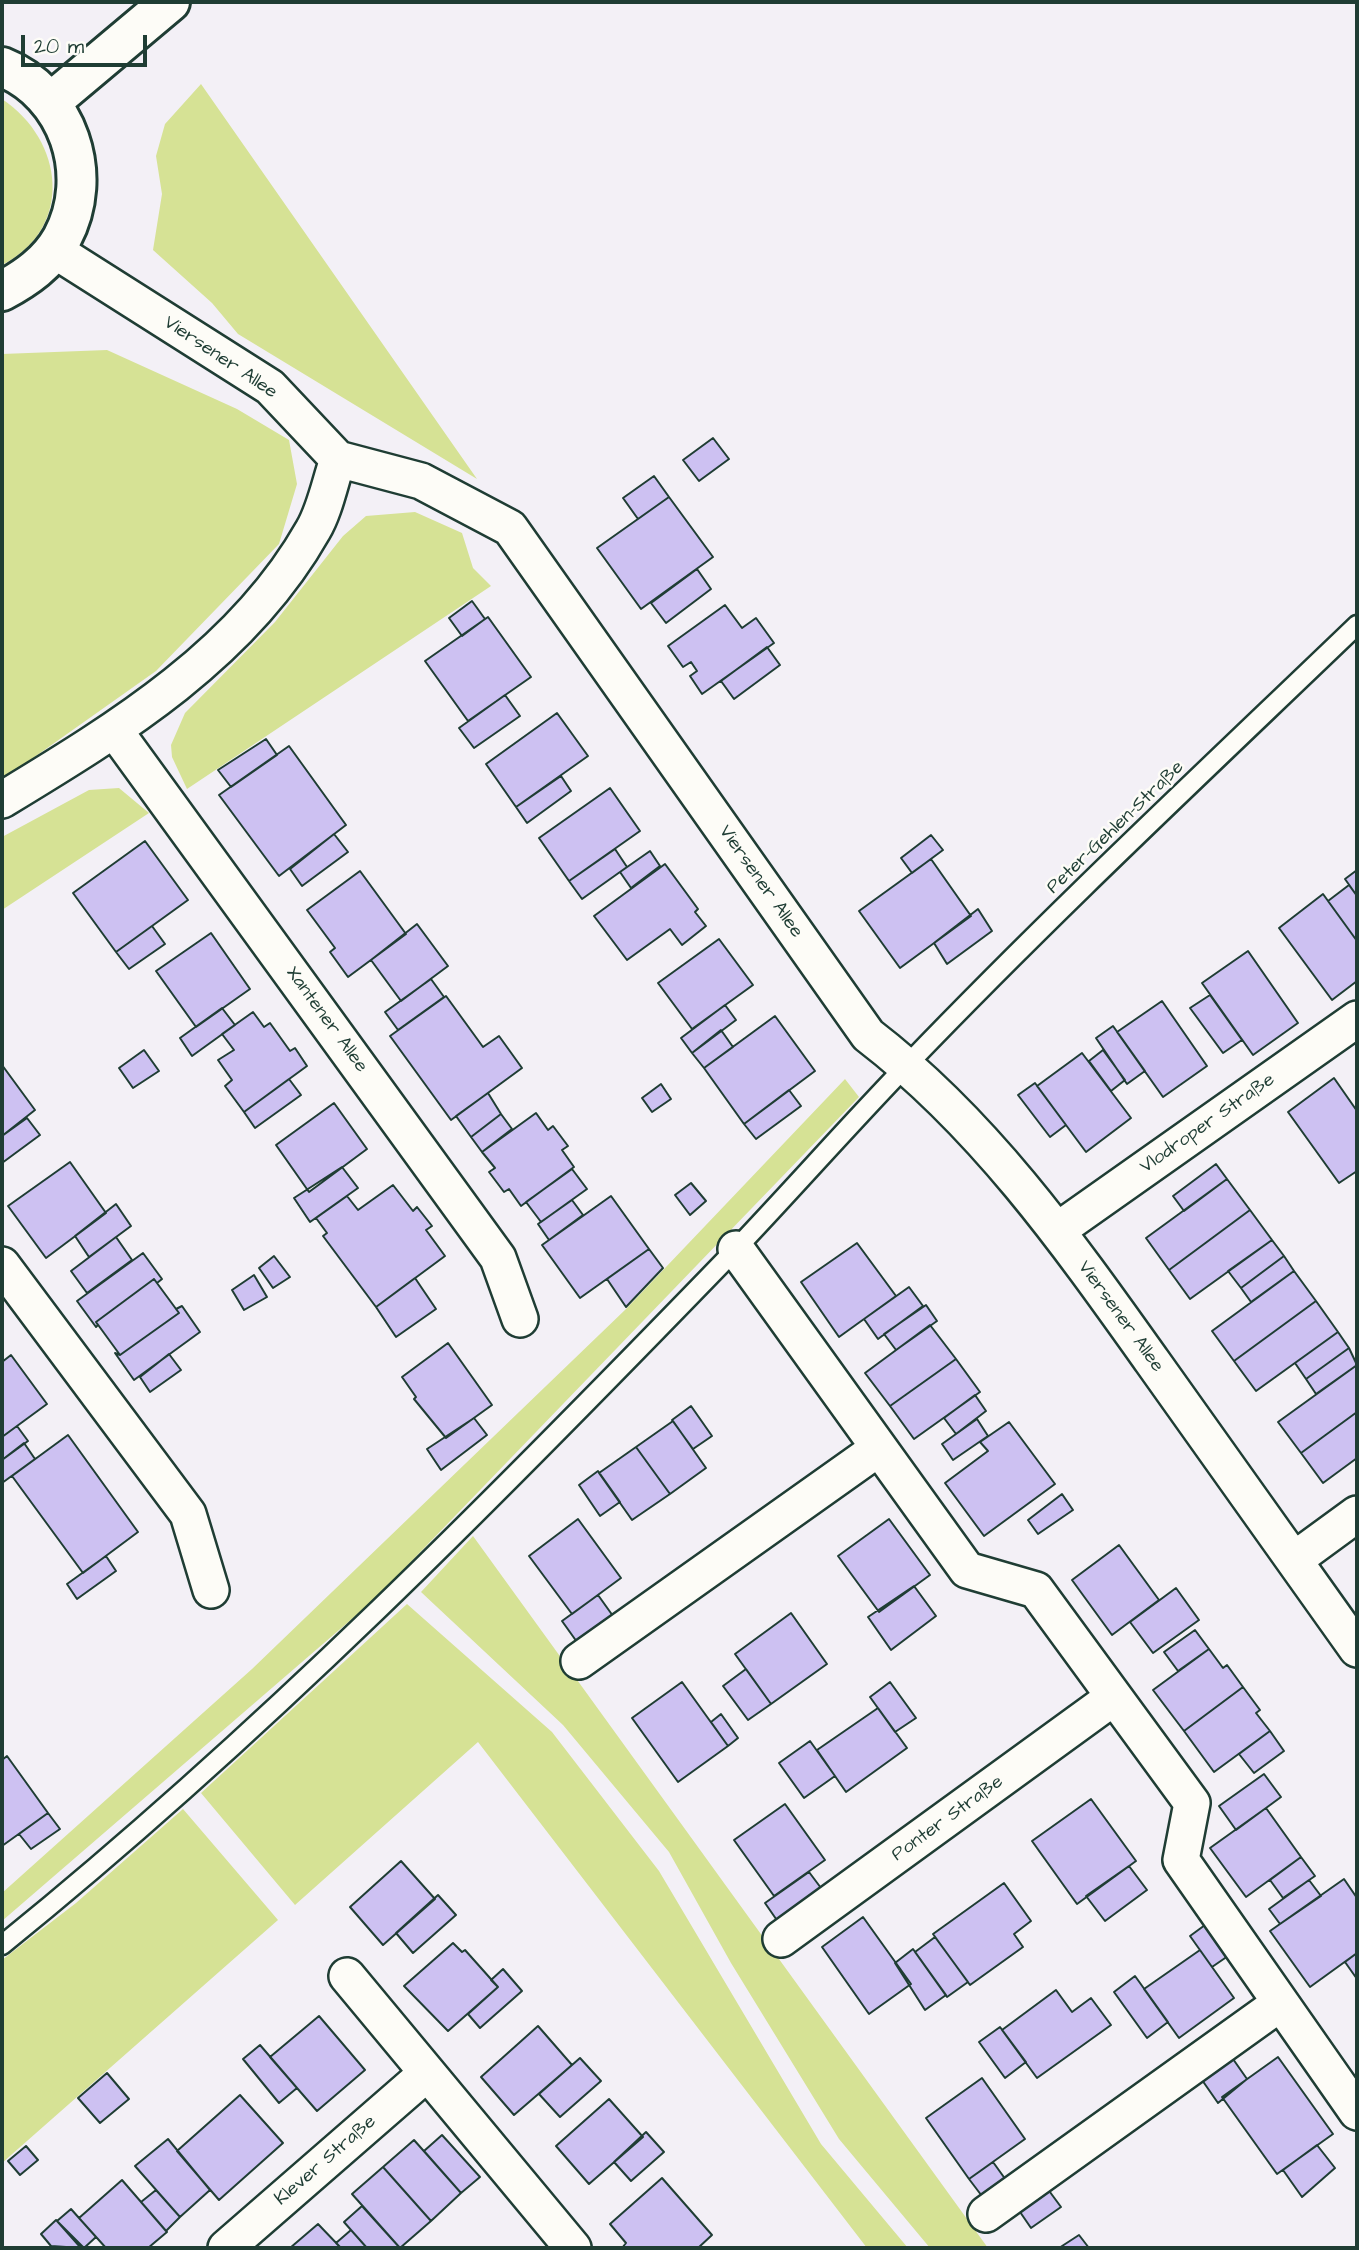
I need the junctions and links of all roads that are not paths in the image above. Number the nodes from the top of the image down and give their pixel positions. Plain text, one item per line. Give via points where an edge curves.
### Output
1 (170, 2) edge
2 (2, 67) edge
3 (51, 102) junction
4 (54, 250) junction
5 (2, 291) edge
6 (338, 459) junction
7 (1357, 625) edge
8 (115, 732) junction
9 (2, 800) edge
10 (1357, 1019) edge
11 (907, 1065) junction
12 (1058, 1230) junction
13 (736, 1249) junction
14 (2, 1265) edge
15 (520, 1319) dead end
16 (879, 1448) junction
17 (1357, 1514) edge
18 (1294, 1560) junction
19 (211, 1590) dead end
20 (1357, 1649) edge
21 (579, 1661) dead end
22 (1114, 1697) junction
23 (781, 1939) dead end
24 (2, 1945) edge
25 (347, 1976) dead end
26 (1279, 2004) junction
27 (426, 2073) junction
28 (1357, 2112) edge
29 (986, 2214) dead end
30 (226, 2248) edge
31 (573, 2248) edge

1 - 3 main road
2 - 3 main road via 21,75
3 - 4 main road via 71,140 77,168 72,214
4 - 5 main road via 27,277
4 - 6 street, Viersener Allee via 270,387
6 - 8 street via 315,528 272,590 194,672
6 - 11 street, Viersener Allee via 421,481 510,528 868,1035
7 - 11 lane, Peter-Gehlen-Straße
8 - 9 street
8 - 15 street, Xantener Allee via 498,1258
10 - 12 street, Vlodroper Straße
11 - 12 street, Viersener Allee via 985,1142
11 - 13 lane, Peter-Gehlen-Straße
12 - 18 street, Viersener Allee
13 - 16 street
13 - 24 lane, Peter-Gehlen-Straße via 305,1681 94,1870
14 - 19 street via 188,1514
16 - 21 street
16 - 22 street via 967,1570 1037,1590
17 - 18 street
18 - 20 street, Viersener Allee
22 - 23 street, Ponter Straße
22 - 26 street via 1192,1803 1181,1860
25 - 27 street
26 - 28 street
26 - 29 street
27 - 30 street, Klever Straße
27 - 31 street

